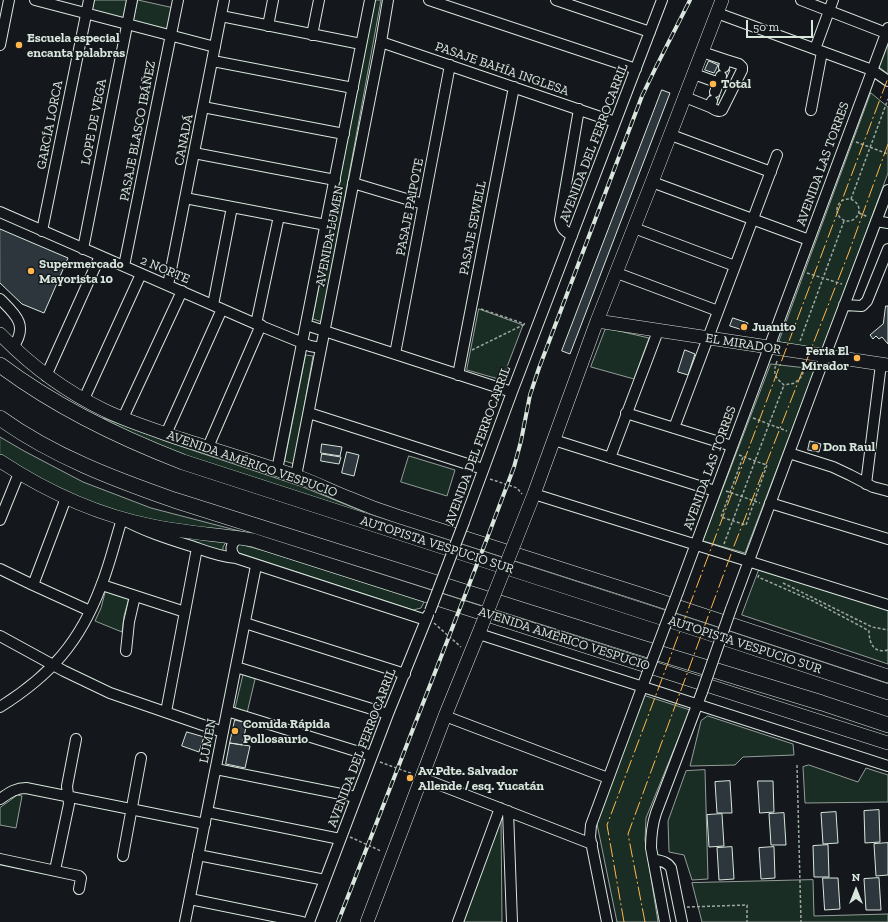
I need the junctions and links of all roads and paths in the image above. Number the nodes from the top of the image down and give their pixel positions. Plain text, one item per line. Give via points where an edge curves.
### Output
1 (9, 0) edge
2 (35, 0) edge
3 (89, 0) edge
4 (132, 0) edge
5 (178, 0) edge
6 (224, 0) edge
7 (273, 0) edge
8 (319, 0) edge
9 (370, 0) edge
10 (388, 0) edge
11 (429, 0) edge
12 (556, 0) edge
13 (662, 0) edge
14 (722, 0) edge
15 (801, 0) edge
16 (833, 0) edge
17 (829, 11) junction
18 (86, 13) junction
19 (717, 13) junction
20 (221, 16) junction
21 (127, 24) junction
22 (268, 26) junction
23 (887, 30) edge
24 (650, 32) junction
25 (171, 35) junction
26 (312, 35) junction
27 (381, 42) junction
28 (361, 44) junction
29 (0, 46) edge
30 (215, 46) junction
31 (818, 50) junction
32 (702, 52) junction
33 (212, 61) junction
34 (450, 65) junction
35 (636, 69) junction
36 (872, 70) junction
37 (694, 74) junction
38 (888, 81) edge
39 (718, 84) junction
40 (514, 87) junction
41 (353, 88) junction
42 (685, 97) junction
43 (888, 99) edge
44 (203, 107) junction
45 (579, 109) junction
46 (811, 110) dead end
47 (615, 122) junction
48 (344, 134) junction
49 (671, 135) junction
50 (847, 138) junction
51 (870, 148) junction
52 (194, 153) junction
53 (888, 154) edge
54 (777, 156) dead end
55 (771, 172) junction
56 (335, 180) junction
57 (652, 182) junction
58 (353, 183) junction
59 (888, 190) edge
60 (185, 198) junction
61 (851, 199) junction
62 (424, 204) junction
63 (232, 207) junction
64 (0, 212) edge
65 (279, 216) junction
66 (753, 219) junction
67 (876, 220) junction
68 (844, 221) junction
69 (888, 223) edge
70 (326, 224) junction
71 (634, 228) junction
72 (42, 231) junction
73 (572, 236) junction
74 (809, 240) junction
75 (83, 249) junction
76 (888, 249) edge
77 (100, 256) junction
78 (124, 266) junction
79 (735, 266) junction
80 (798, 269) junction
81 (617, 273) junction
82 (142, 274) junction
83 (823, 278) junction
84 (168, 285) junction
85 (851, 288) junction
86 (182, 291) junction
87 (0, 298) edge
88 (844, 305) junction
89 (472, 306) junction
90 (217, 307) junction
91 (718, 311) junction
92 (598, 321) junction
93 (258, 324) junction
94 (306, 325) junction
95 (658, 330) junction
96 (324, 331) junction
97 (0, 334) edge
98 (708, 338) junction
99 (800, 342) dead end
100 (303, 343) junction
101 (13, 347) junction
102 (321, 348) junction
103 (769, 348) junction
104 (472, 350) dead end
105 (395, 354) junction
106 (825, 356) junction
107 (0, 360) edge
108 (777, 361) dead end
109 (0, 365) edge
110 (805, 365) dead end
111 (884, 365) edge
112 (13, 375) junction
113 (458, 375) junction
114 (46, 376) junction
115 (784, 385) junction
116 (512, 392) junction
117 (84, 399) junction
118 (308, 413) junction
119 (626, 413) junction
120 (744, 415) junction
121 (0, 418) edge
122 (123, 418) junction
123 (0, 424) edge
124 (769, 424) junction
125 (674, 428) junction
126 (24, 434) junction
127 (166, 434) junction
128 (796, 434) junction
129 (554, 440) junction
130 (208, 447) junction
131 (731, 449) junction
132 (789, 453) junction
133 (743, 457) junction
134 (610, 458) junction
135 (0, 460) edge
136 (755, 461) junction
137 (277, 470) junction
138 (19, 473) junction
139 (482, 473) junction
140 (296, 476) junction
141 (866, 484) junction
142 (716, 489) junction
143 (888, 491) edge
144 (730, 492) junction
145 (742, 496) junction
146 (66, 498) junction
147 (532, 499) junction
148 (754, 501) junction
149 (769, 505) junction
150 (122, 519) junction
151 (0, 520) edge
152 (733, 521) junction
153 (240, 538) junction
154 (888, 539) edge
155 (695, 545) junction
156 (724, 546) dead end
157 (197, 548) junction
158 (236, 558) junction
159 (256, 566) junction
160 (756, 566) junction
161 (0, 569) edge
162 (783, 583) dead end
163 (32, 585) junction
164 (102, 585) junction
165 (134, 596) junction
166 (888, 605) edge
167 (90, 611) junction
168 (185, 612) junction
169 (428, 616) junction
170 (245, 623) junction
171 (481, 630) junction
172 (888, 630) edge
173 (0, 636) edge
174 (888, 650) edge
175 (126, 651) dead end
176 (470, 655) junction
177 (54, 665) junction
178 (236, 667) junction
179 (405, 674) junction
180 (888, 676) edge
181 (642, 686) junction
182 (888, 692) edge
183 (697, 704) junction
184 (0, 707) edge
185 (227, 711) junction
186 (166, 712) junction
187 (388, 714) junction
188 (445, 716) junction
189 (888, 725) edge
190 (223, 732) junction
191 (76, 739) dead end
192 (888, 743) edge
193 (372, 756) junction
194 (141, 758) dead end
195 (798, 765) dead end
196 (888, 766) edge
197 (216, 768) junction
198 (423, 776) junction
199 (608, 778) junction
200 (68, 797) junction
201 (356, 797) junction
202 (0, 799) edge
203 (132, 810) junction
204 (504, 810) junction
205 (207, 812) junction
206 (205, 824) junction
207 (341, 836) junction
208 (592, 844) junction
209 (198, 855) junction
210 (123, 856) dead end
211 (392, 856) junction
212 (0, 859) edge
213 (654, 859) junction
214 (55, 870) junction
215 (325, 880) junction
216 (79, 889) dead end
217 (190, 899) junction
218 (679, 907) junction
219 (185, 922) edge
220 (302, 922) edge
221 (308, 922) edge
222 (367, 922) edge
223 (458, 922) edge
224 (512, 922) edge
225 (607, 922) edge
226 (665, 922) edge
227 (682, 922) edge
228 (747, 922) edge
229 (801, 922) edge

1 - 29 street
2 - 18 street
3 - 18 street, GARCÍA LORCA
4 - 21 street, LOPE DE VEGA
5 - 25 street, PASAJE BLASCO IBÁÑEZ
6 - 20 street, CANADÁ
7 - 22 street
8 - 26 street
9 - 28 street, AVENIDA LUMEN
10 - 27 street, AVENIDA LUMEN
11 - 35 street
12 - 24 street
13 - 24 street, AVENIDA DEL FERROCARRIL
14 - 19 main road
15 - 17 street
16 - 17 street
17 - 23 street
17 - 31 street
18 - 21 street
18 - 72 street, GARCÍA LORCA
19 - 31 street
19 - 32 main road
20 - 22 street
20 - 30 street, CANADÁ
21 - 25 street
21 - 75 street, LOPE DE VEGA
22 - 26 street
23 - 36 street, AVENIDA LAS TORRES
24 - 35 street, AVENIDA DEL FERROCARRIL
25 - 30 street
25 - 78 street, PASAJE BLASCO IBÁÑEZ
26 - 28 street
27 - 34 street, PASAJE BAHÍA INGLESA
27 - 58 street, AVENIDA LUMEN
28 - 41 street, AVENIDA LUMEN
30 - 33 street, CANADÁ
31 - 36 street
31 - 46 street
32 - 37 main road
32 - 39 street
33 - 41 street
33 - 44 street, CANADÁ
34 - 40 street, PASAJE BAHÍA INGLESA
34 - 62 street, PASAJE PAIPOTE
35 - 47 street, AVENIDA DEL FERROCARRIL
36 - 38 street
36 - 50 street, AVENIDA LAS TORRES
37 - 39 street
37 - 42 main road
39 - 42 street
40 - 45 street, PASAJE BAHÍA INGLESA
40 - 89 street, PASAJE SEWELL
41 - 48 street, AVENIDA LUMEN
42 - 49 main road
43 - 51 path
44 - 48 street
44 - 52 street, CANADÁ
45 - 47 street, PASAJE BAHÍA INGLESA
45 - 73 street via 560,220 563,230
47 - 73 street, AVENIDA DEL FERROCARRIL
48 - 56 street, AVENIDA LUMEN
49 - 55 street
49 - 57 main road
50 - 51 path
50 - 74 street, AVENIDA LAS TORRES
51 - 53 path
51 - 61 path
52 - 56 street
52 - 60 street, CANADÁ
54 - 55 street
55 - 66 street
56 - 70 street, AVENIDA LUMEN
57 - 66 street
57 - 71 main road
58 - 62 street
58 - 96 street, AVENIDA LUMEN
59 - 67 street
60 - 63 street
60 - 84 street, CANADÁ
61 - 68 path via 858,204 859,213 853,220
61 - 68 path via 844,199 838,203 838,217
62 - 105 street, PASAJE PAIPOTE
63 - 65 street
63 - 90 street
64 - 72 street, 2 NORTE
65 - 70 street
65 - 93 street
66 - 74 street
66 - 79 street
67 - 69 street
67 - 85 street
68 - 83 path
70 - 94 street, AVENIDA LUMEN
71 - 79 street
71 - 81 main road
72 - 75 street, 2 NORTE
73 - 116 street, AVENIDA DEL FERROCARRIL
74 - 80 street, AVENIDA LAS TORRES
75 - 77 street, 2 NORTE
76 - 88 street via 867,301 862,306
77 - 78 street, 2 NORTE
77 - 114 street
78 - 82 street, 2 NORTE
79 - 91 street
80 - 83 path
80 - 103 street, AVENIDA LAS TORRES
81 - 91 street
81 - 92 main road
82 - 84 street, 2 NORTE
82 - 117 street
83 - 85 path
83 - 99 path
84 - 86 street, 2 NORTE
85 - 88 street
86 - 90 street, 2 NORTE
86 - 122 street
87 - 101 street via 18,318 19,338
88 - 106 street
89 - 104 path via 525,324
89 - 113 street, PASAJE SEWELL
90 - 93 street, 2 NORTE
90 - 127 street
91 - 98 street
92 - 95 main road, EL MIRADOR
92 - 129 main road
93 - 100 street, 2 NORTE
93 - 130 street
94 - 96 street
94 - 100 street, AVENIDA LUMEN
95 - 98 main road, EL MIRADOR
95 - 119 street
96 - 102 street, AVENIDA LUMEN
96 - 105 street
97 - 101 main road, AVENIDA AMÉRICO VESPUCIO
98 - 103 main road, EL MIRADOR
98 - 125 street
100 - 102 street, 2 NORTE
100 - 137 street, AVENIDA LUMEN
101 - 114 main road, AVENIDA AMÉRICO VESPUCIO
102 - 118 street, AVENIDA LUMEN
103 - 106 main road, EL MIRADOR
103 - 120 street, AVENIDA LAS TORRES
105 - 113 street
106 - 111 main road, EL MIRADOR
106 - 128 street
107 - 112 highway
108 - 115 path via 774,370 776,379
109 - 112 highway, AUTOPISTA VESPUCIO SUR
110 - 115 path via 802,376 794,383
111 - 141 street
112 - 182 highway, AUTOPISTA VESPUCIO SUR via 96,425 183,462
113 - 116 street
114 - 117 main road, AVENIDA AMÉRICO VESPUCIO
115 - 124 path
116 - 139 street, AVENIDA DEL FERROCARRIL
117 - 122 main road, AVENIDA AMÉRICO VESPUCIO
118 - 139 street
118 - 140 street, AVENIDA LUMEN
119 - 125 street
119 - 134 street
120 - 124 path
120 - 131 street, AVENIDA LAS TORRES
121 - 126 highway
122 - 127 main road, AVENIDA AMÉRICO VESPUCIO
123 - 126 highway
124 - 128 path
124 - 136 path
125 - 131 street
126 - 189 highway via 98,471 174,500
127 - 130 main road, AVENIDA AMÉRICO VESPUCIO
128 - 132 street
129 - 134 street
129 - 147 main road
130 - 137 main road, AVENIDA AMÉRICO VESPUCIO
131 - 133 path
131 - 142 street, AVENIDA LAS TORRES
132 - 141 street via 838,469
132 - 149 street
133 - 136 path
133 - 144 path
134 - 142 street
135 - 138 main road, AVENIDA AMÉRICO VESPUCIO
136 - 145 path
136 - 148 path via 767,465
137 - 140 main road, AVENIDA AMÉRICO VESPUCIO
138 - 146 main road, AVENIDA AMÉRICO VESPUCIO
138 - 151 street
139 - 147 path via 516,488
139 - 169 street, AVENIDA DEL FERROCARRIL, bridge
140 - 180 main road, AVENIDA AMÉRICO VESPUCIO via 386,512
141 - 143 street
142 - 144 path
142 - 155 street, AVENIDA LAS TORRES
144 - 145 path
144 - 152 path via 720,517
145 - 148 path
145 - 152 path
146 - 150 main road, AVENIDA AMÉRICO VESPUCIO
146 - 163 street
147 - 155 street
147 - 171 main road, bridge
148 - 149 path
148 - 152 path via 746,525
149 - 154 street
149 - 160 street
150 - 153 main road, AVENIDA AMÉRICO VESPUCIO via 175,530
150 - 157 street, AVENIDA AMÉRICO VESPUCIO via 154,534
150 - 164 street
152 - 156 path
153 - 158 street via 234,541 231,547
153 - 192 main road, AVENIDA AMÉRICO VESPUCIO via 287,550
155 - 160 street
155 - 181 street, AVENIDA LAS TORRES, bridge
157 - 158 street, AVENIDA AMÉRICO VESPUCIO via 220,556
157 - 168 street
158 - 159 street, AVENIDA AMÉRICO VESPUCIO
159 - 169 street, AVENIDA AMÉRICO VESPUCIO
159 - 170 street, LUMEN
160 - 166 street
160 - 174 path via 758,577 813,601 864,628 869,631 869,640 876,649
160 - 183 street, bridge via 731,609
161 - 163 street
162 - 172 path via 872,627
163 - 167 street
164 - 165 street
164 - 167 street
165 - 168 street
165 - 175 street
167 - 177 street via 74,640
168 - 186 street
169 - 176 path
169 - 179 street, AVENIDA DEL FERROCARRIL
170 - 178 street, LUMEN
170 - 179 street
171 - 176 main road
171 - 181 street, AVENIDA AMÉRICO VESPUCIO
173 - 177 street
176 - 188 main road
177 - 184 street via 24,692
177 - 186 street via 110,693
178 - 185 street, LUMEN
178 - 187 street
179 - 187 street, AVENIDA DEL FERROCARRIL
181 - 183 street, AVENIDA AMÉRICO VESPUCIO
181 - 199 street, AVENIDA LAS TORRES
183 - 196 street, AVENIDA AMÉRICO VESPUCIO
183 - 213 street via 652,827
185 - 190 street, LUMEN
185 - 193 street
186 - 190 street
187 - 193 street, AVENIDA DEL FERROCARRIL
188 - 198 main road
188 - 199 street
190 - 197 street, LUMEN
191 - 200 street via 67,786
193 - 198 path via 379,762 410,773 416,771
193 - 201 street, AVENIDA DEL FERROCARRIL
194 - 203 street
195 - 229 path
197 - 201 street
197 - 205 street, LUMEN
198 - 204 street
198 - 211 main road
199 - 208 street, AVENIDA LAS TORRES via 591,825
200 - 202 street via 22,788
200 - 203 street
200 - 214 street via 69,804
201 - 207 street, AVENIDA DEL FERROCARRIL
203 - 206 street
203 - 210 street
204 - 208 street
204 - 223 street
204 - 224 street
205 - 206 street, LUMEN
205 - 207 street
206 - 209 street, LUMEN
207 - 211 path
207 - 215 street, AVENIDA DEL FERROCARRIL
208 - 225 street, AVENIDA LAS TORRES
209 - 215 street
209 - 217 street, LUMEN
211 - 222 main road
212 - 214 street
213 - 218 street via 670,865
213 - 226 street
214 - 216 street via 79,876
215 - 221 street, AVENIDA DEL FERROCARRIL
217 - 219 street, LUMEN
217 - 220 street
218 - 227 street
218 - 228 path via 747,905

